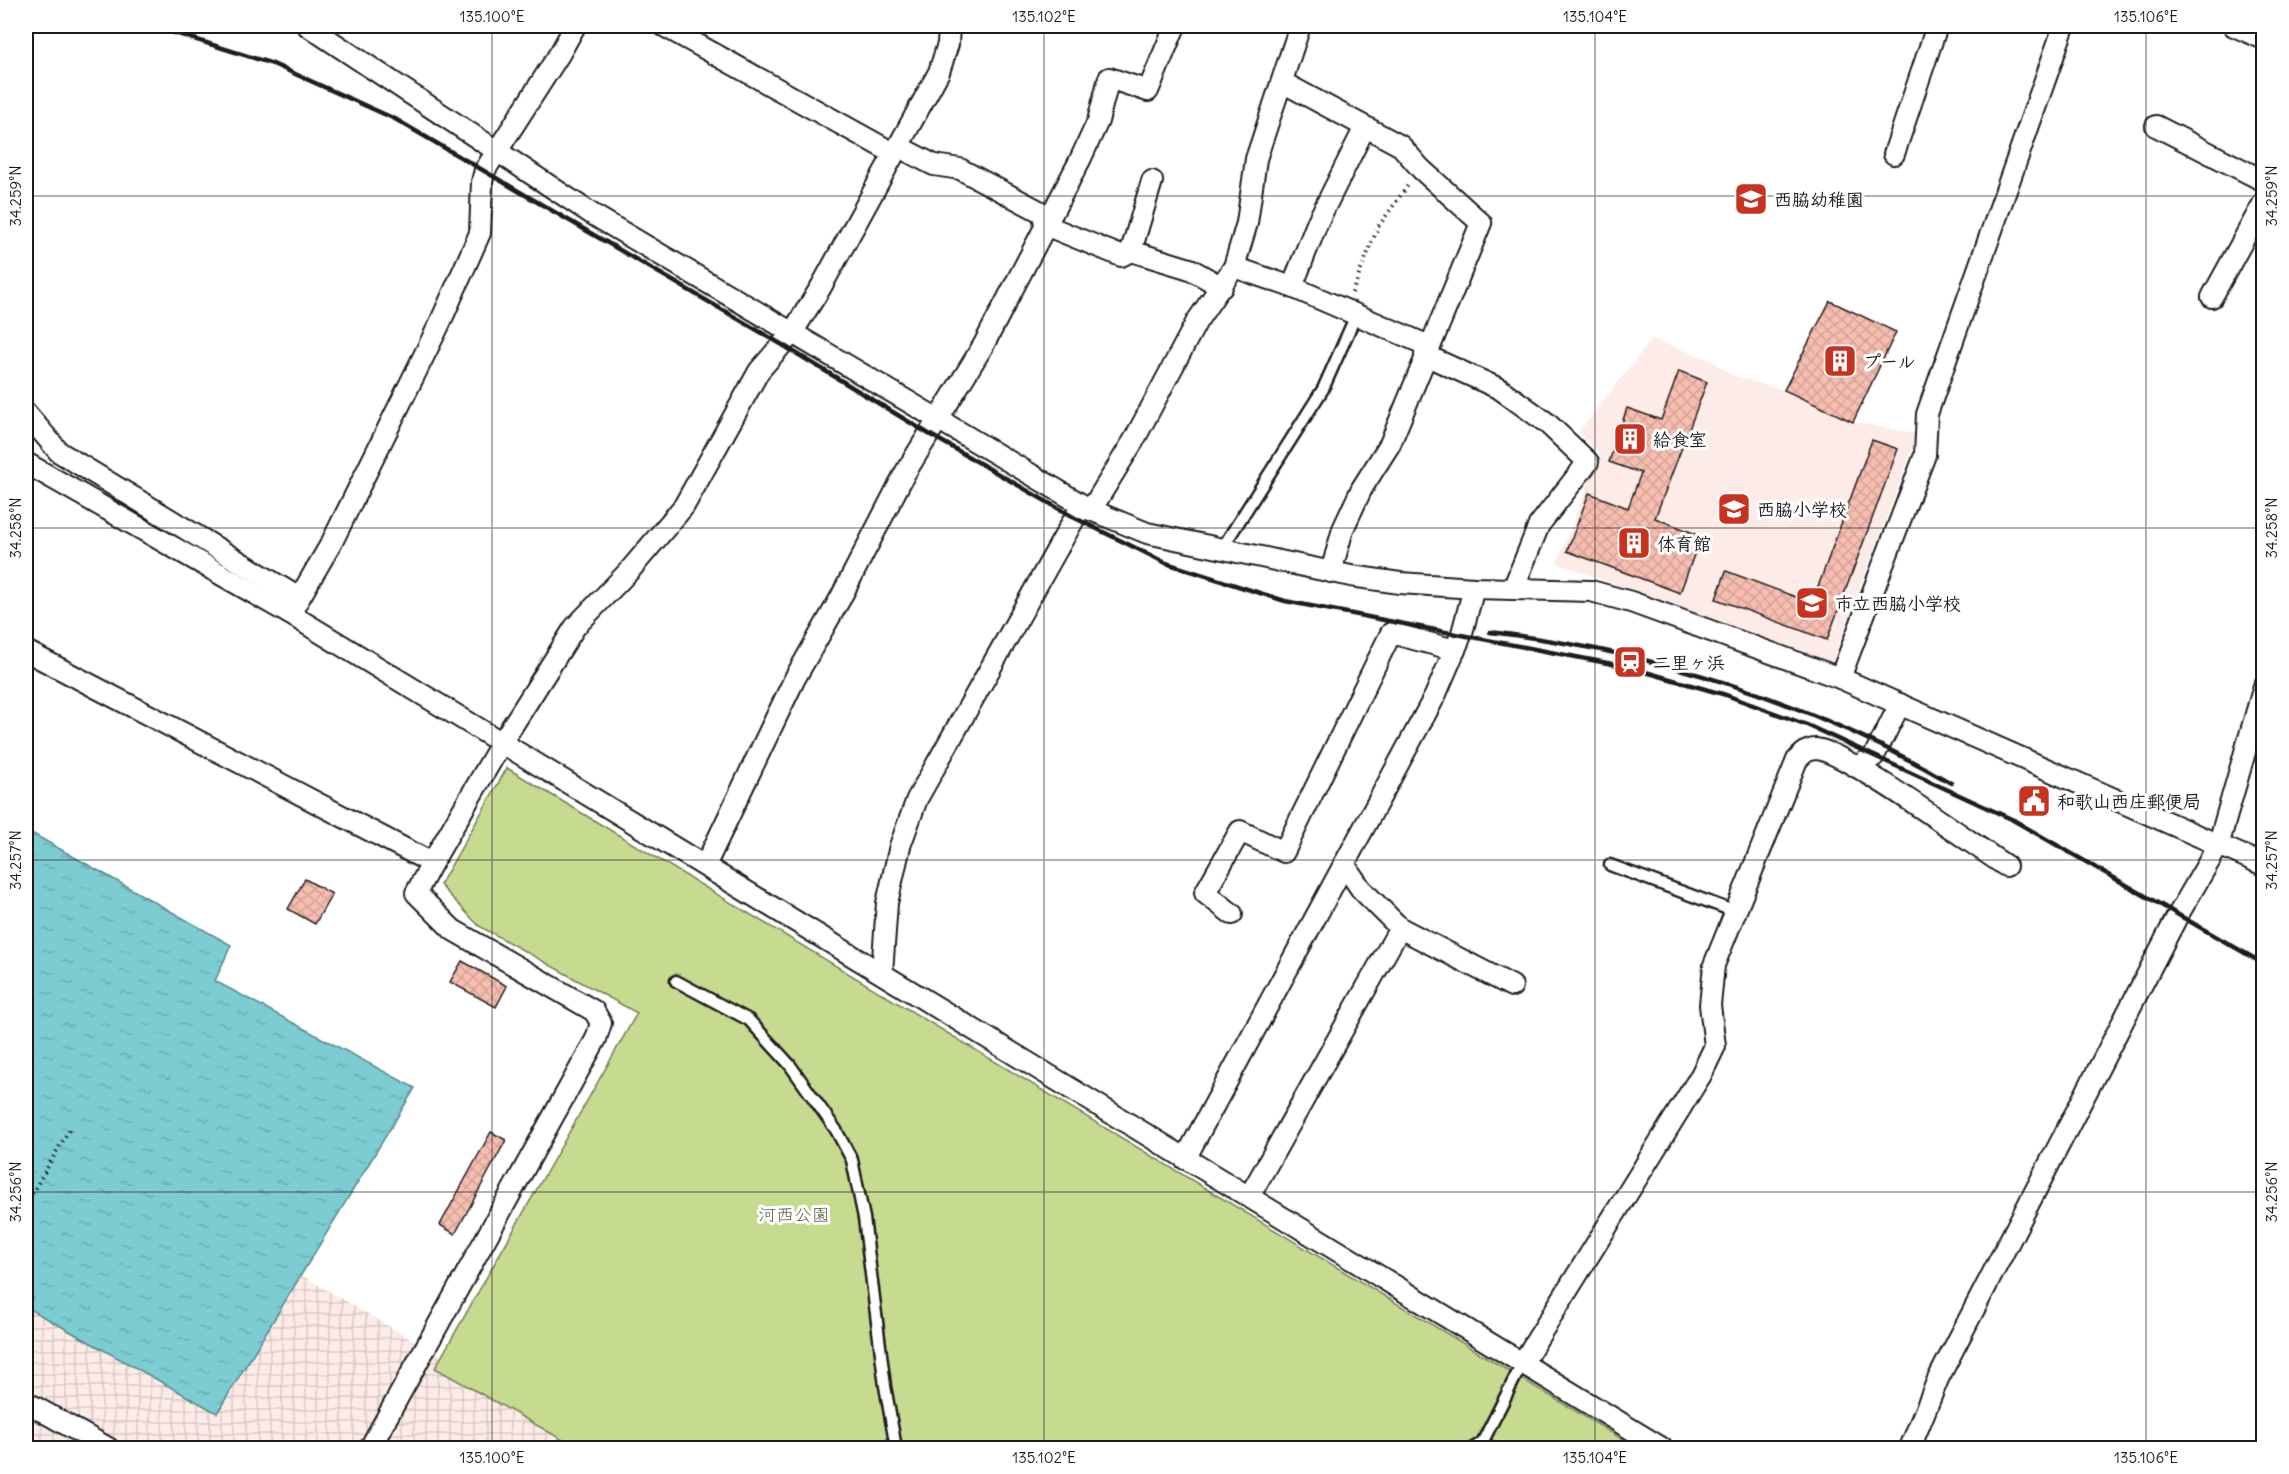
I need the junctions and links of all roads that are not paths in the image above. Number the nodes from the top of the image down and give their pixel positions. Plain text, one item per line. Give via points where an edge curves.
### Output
1 (308, 26) edge
2 (575, 26) edge
3 (664, 26) edge
4 (949, 26) edge
5 (1175, 26) edge
6 (1300, 26) edge
7 (1937, 26) edge
8 (2064, 26) edge
9 (2234, 26) edge
10 (2264, 39) edge
11 (1282, 82) junction
12 (1365, 126) junction
13 (2156, 126) dead end
14 (496, 150) junction
15 (893, 153) junction
16 (1894, 154) dead end
17 (1152, 181) dead end
18 (2264, 182) edge
19 (2264, 202) edge
20 (1045, 225) junction
21 (1131, 251) junction
22 (1234, 267) junction
23 (1222, 286) junction
24 (1292, 287) junction
25 (2212, 297) dead end
26 (1351, 311) junction
27 (792, 333) junction
28 (1427, 351) junction
29 (26, 412) edge
30 (939, 421) junction
31 (26, 463) edge
32 (1087, 507) junction
33 (1221, 550) junction
34 (1331, 572) junction
35 (1474, 588) junction
36 (1513, 589) junction
37 (294, 606) junction
38 (1455, 650) junction
39 (26, 651) edge
40 (1840, 678) junction
41 (2264, 686) edge
42 (1900, 704) junction
43 (502, 742) junction
44 (1857, 767) junction
45 (2218, 846) junction
46 (432, 863) junction
47 (1344, 864) junction
48 (1610, 865) dead end
49 (2264, 865) edge
50 (705, 866) junction
51 (2006, 866) dead end
52 (1736, 912) junction
53 (1232, 914) dead end
54 (1400, 928) junction
55 (882, 973) junction
56 (676, 981) dead end
57 (1512, 986) dead end
58 (1185, 1159) junction
59 (1248, 1197) junction
60 (1522, 1362) junction
61 (26, 1402) edge
62 (1478, 1446) edge
63 (108, 1449) edge
64 (370, 1449) edge
65 (896, 1449) edge
66 (1492, 1449) edge
67 (1662, 1449) edge
68 (1910, 1449) edge

1 - 14 street
2 - 14 street
3 - 15 street
4 - 15 street via 939,72
5 - 20 street via 1148,91 1109,78 1098,121
6 - 11 street
7 - 16 street
8 - 40 street via 1927,414 1925,455
9 - 10 street
11 - 12 street
11 - 22 street via 1256,159 1247,224
12 - 24 street via 1318,221
12 - 28 street via 1401,146 1420,169 1481,223
13 - 18 street
14 - 27 street via 591,213
14 - 37 street via 482,182 480,233 332,542
15 - 20 street via 901,148 934,165 960,169 1043,213
15 - 27 street
17 - 21 street
19 - 25 street
20 - 21 street via 1121,256
20 - 30 street via 983,346
21 - 23 street via 1190,269
22 - 23 street
22 - 24 street
23 - 32 street via 1197,321 1134,440
24 - 26 street
26 - 28 street
26 - 33 lane via 1323,389
27 - 30 street
27 - 43 street via 759,371 684,506 575,627
28 - 34 street via 1390,444 1362,488 1343,529
28 - 36 street via 1500,390 1547,423 1588,462 1539,525
29 - 37 street via 59,452 211,542
30 - 32 street
30 - 50 street via 905,473 795,678
31 - 37 street
32 - 33 street via 1147,533
32 - 55 street via 916,799 887,903
33 - 34 street
34 - 35 street via 1400,583
35 - 36 street
35 - 38 street
36 - 40 street via 1601,593
37 - 43 street
38 - 47 street via 1435,696
38 - 53 street via 1391,633 1284,852 1240,831 1205,893
39 - 46 street
40 - 42 street
41 - 45 street
42 - 44 street via 1874,756
42 - 45 street
43 - 46 street
43 - 50 street
44 - 51 street
44 - 52 street via 1818,749 1806,751 1797,760
45 - 49 street
45 - 68 street via 2178,915 1938,1379
46 - 64 street via 416,893 453,930 594,1011 601,1023 596,1039
47 - 54 street via 1361,889
47 - 58 street
48 - 52 lane
50 - 55 street
52 - 60 street via 1714,965 1710,1005 1715,1046 1701,1075
54 - 57 street
54 - 59 street
55 - 58 street
56 - 65 lane via 749,1020 790,1065 852,1160 864,1218
58 - 59 street
59 - 60 street
60 - 62 lane
60 - 67 street
61 - 63 street
62 - 66 lane

